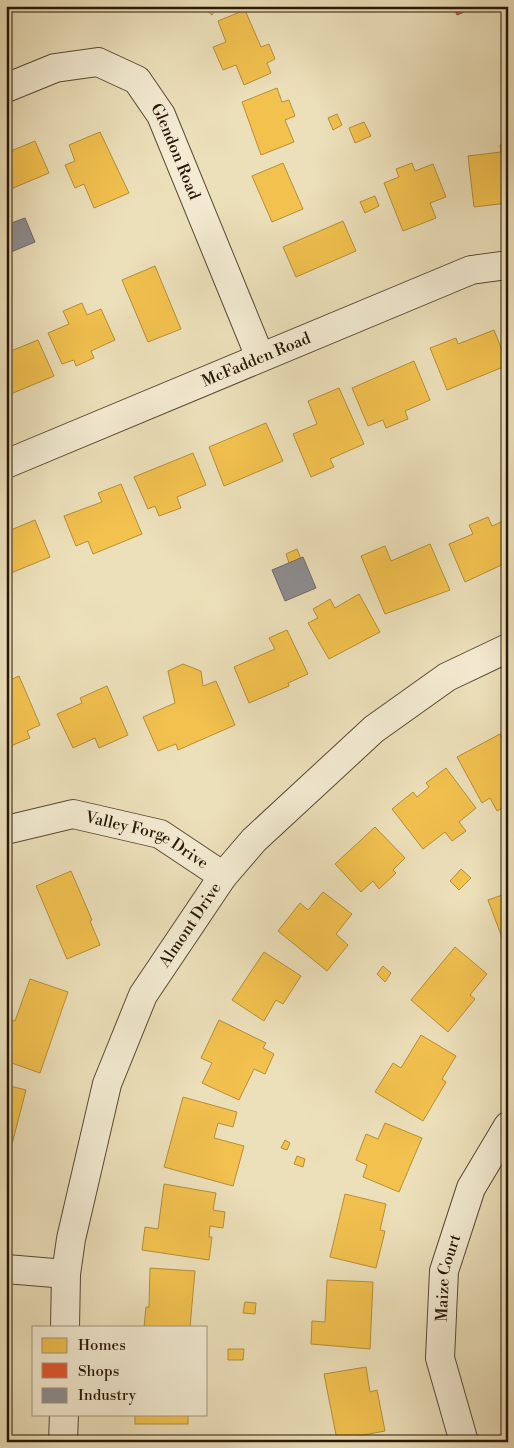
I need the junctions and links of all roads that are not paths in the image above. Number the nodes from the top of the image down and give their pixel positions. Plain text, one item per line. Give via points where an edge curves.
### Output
1 (6, 88) edge
2 (508, 265) edge
3 (260, 357) junction
4 (6, 464) edge
5 (508, 648) edge
6 (6, 830) edge
7 (223, 876) junction
8 (508, 1126) edge
9 (6, 1268) edge
10 (66, 1274) junction
11 (66, 1326) edge
12 (64, 1416) edge
13 (63, 1442) edge
14 (464, 1442) edge

1 - 3 street, Glendon Road via 56,68 98,62 137,80 161,115
2 - 3 street, McFadden Road via 471,270
3 - 4 street, McFadden Road
5 - 7 street, Almont Drive via 447,677 374,728 254,840
6 - 7 street, Valley Forge Drive via 73,814 160,834
7 - 10 street, Almont Drive via 143,995 107,1084
8 - 14 street, Maize Court via 471,1188 444,1271 440,1358
9 - 10 street
10 - 11 street, Almont Drive
12 - 13 street

